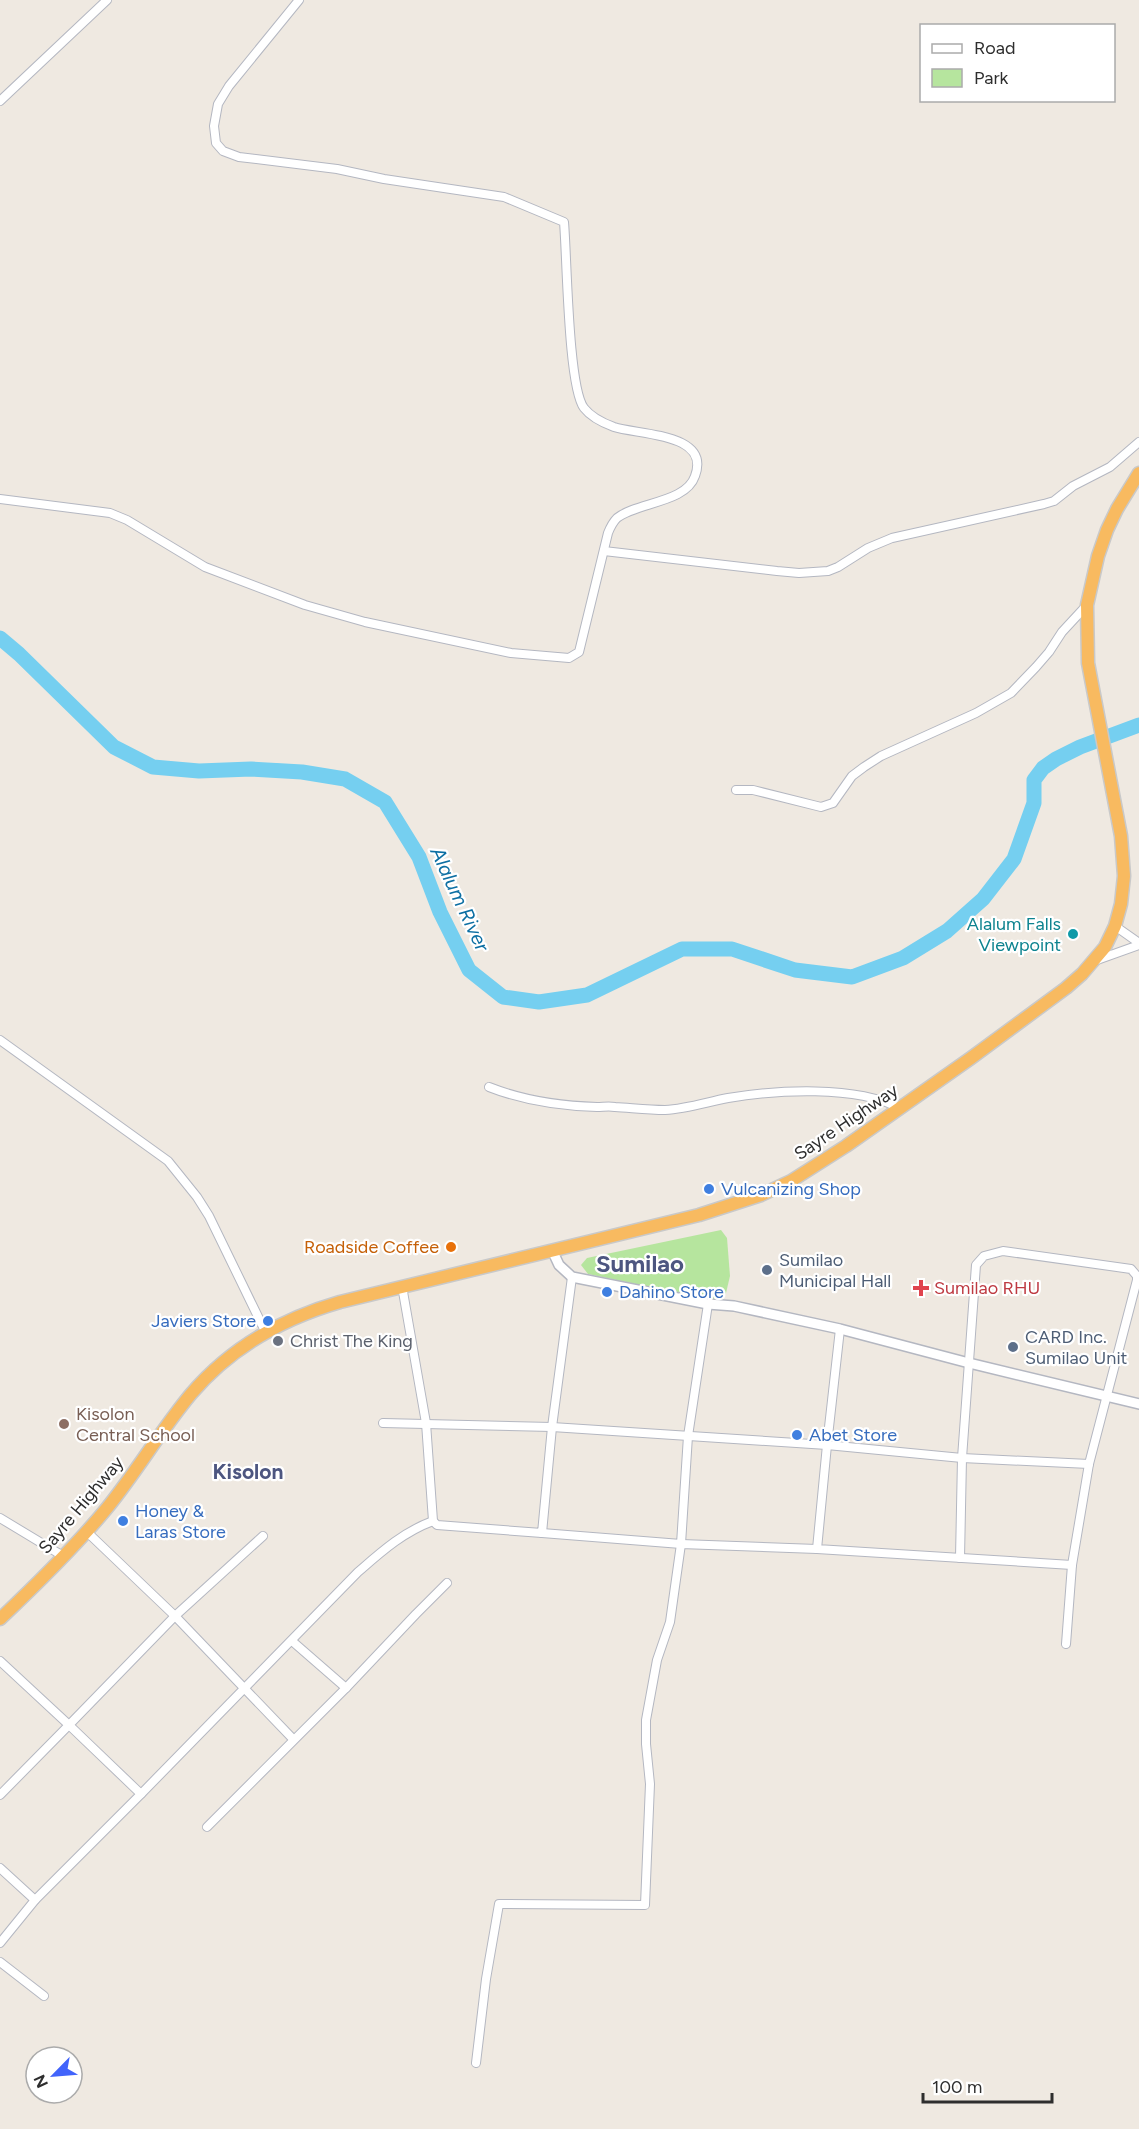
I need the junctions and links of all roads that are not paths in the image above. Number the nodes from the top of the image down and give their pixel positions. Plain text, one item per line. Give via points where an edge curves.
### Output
1 (107, 0) edge
2 (299, 0) edge
3 (0, 101) edge
4 (1139, 442) edge
5 (1139, 473) edge
6 (0, 500) edge
7 (604, 551) junction
8 (1087, 605) junction
9 (735, 790) dead end
10 (1115, 926) junction
11 (1139, 944) edge
12 (1093, 961) junction
13 (0, 1040) edge
14 (489, 1087) dead end
15 (899, 1108) junction
16 (552, 1250) junction
17 (572, 1277) junction
18 (402, 1286) junction
19 (708, 1304) junction
20 (840, 1329) junction
21 (265, 1331) junction
22 (969, 1363) junction
23 (1107, 1396) junction
24 (1139, 1404) edge
25 (383, 1423) dead end
26 (426, 1423) junction
27 (552, 1427) junction
28 (688, 1436) junction
29 (827, 1445) junction
30 (962, 1458) junction
31 (1089, 1464) junction
32 (0, 1518) edge
33 (433, 1521) junction
34 (86, 1531) junction
35 (542, 1533) junction
36 (263, 1536) dead end
37 (681, 1544) junction
38 (817, 1549) junction
39 (63, 1556) junction
40 (960, 1558) junction
41 (1072, 1565) junction
42 (447, 1583) dead end
43 (175, 1616) junction
44 (0, 1620) edge
45 (292, 1641) junction
46 (1066, 1644) dead end
47 (0, 1661) edge
48 (245, 1686) junction
49 (346, 1688) junction
50 (69, 1725) junction
51 (293, 1739) junction
52 (141, 1794) junction
53 (0, 1795) edge
54 (207, 1827) dead end
55 (0, 1868) edge
56 (35, 1900) junction
57 (0, 1943) edge
58 (0, 1962) edge
59 (44, 1996) dead end
60 (476, 2063) dead end

1 - 3 street
2 - 7 street via 218,104 216,143 223,151 239,157 504,197 564,222 573,361 578,396 584,407 613,427 682,442 697,459 695,477 682,492 615,520
4 - 7 street via 1110,467 1054,501 892,538 828,571 799,573
5 - 8 highway, Sayre Highway via 1107,530
6 - 7 street via 110,513 205,567 305,605 365,622 511,653 569,658 579,652
8 - 9 street via 1011,693 881,756 852,776 833,803 821,807 753,790
8 - 10 highway, Sayre Highway via 1088,663 1124,861 1124,891
10 - 11 street
10 - 12 highway, Sayre Highway
11 - 12 street
12 - 15 highway, Sayre Highway via 1066,988
13 - 21 street via 168,1161 209,1216
14 - 15 street via 516,1096 596,1107 664,1110 729,1098 834,1092 865,1096
15 - 16 highway, Sayre Highway via 820,1163 761,1196
16 - 17 street via 559,1265
16 - 18 highway, Sayre Highway
17 - 19 street
17 - 27 street
18 - 21 highway, Sayre Highway via 310,1311
18 - 26 street
19 - 20 street via 734,1305
19 - 28 street
20 - 22 street
20 - 29 street
21 - 34 highway, Sayre Highway via 223,1361 192,1392
22 - 23 street
22 - 23 street via 976,1265 984,1256 1003,1251 1131,1269 1137,1280
22 - 30 street
23 - 24 street
23 - 31 street
25 - 26 street
26 - 27 street
26 - 33 street
27 - 28 street
27 - 35 street
28 - 29 street
28 - 37 street
29 - 30 street
29 - 38 street
30 - 31 street
30 - 40 street
31 - 41 street
32 - 39 street
33 - 35 street via 437,1525
33 - 45 street via 383,1550
34 - 39 highway, Sayre Highway
34 - 43 street
35 - 37 street
36 - 43 street
37 - 38 street
37 - 60 street via 670,1622 657,1660 646,1720 650,1784 645,1905 499,1904 488,1959
38 - 40 street
39 - 44 highway, Sayre Highway
40 - 41 street
41 - 46 street
42 - 49 street
43 - 48 street
43 - 50 street
45 - 48 street
45 - 49 street
47 - 50 street
48 - 51 street
48 - 52 street
49 - 51 street
50 - 52 street
50 - 53 street
51 - 54 street
52 - 56 street
55 - 56 street
56 - 57 street
58 - 59 street

